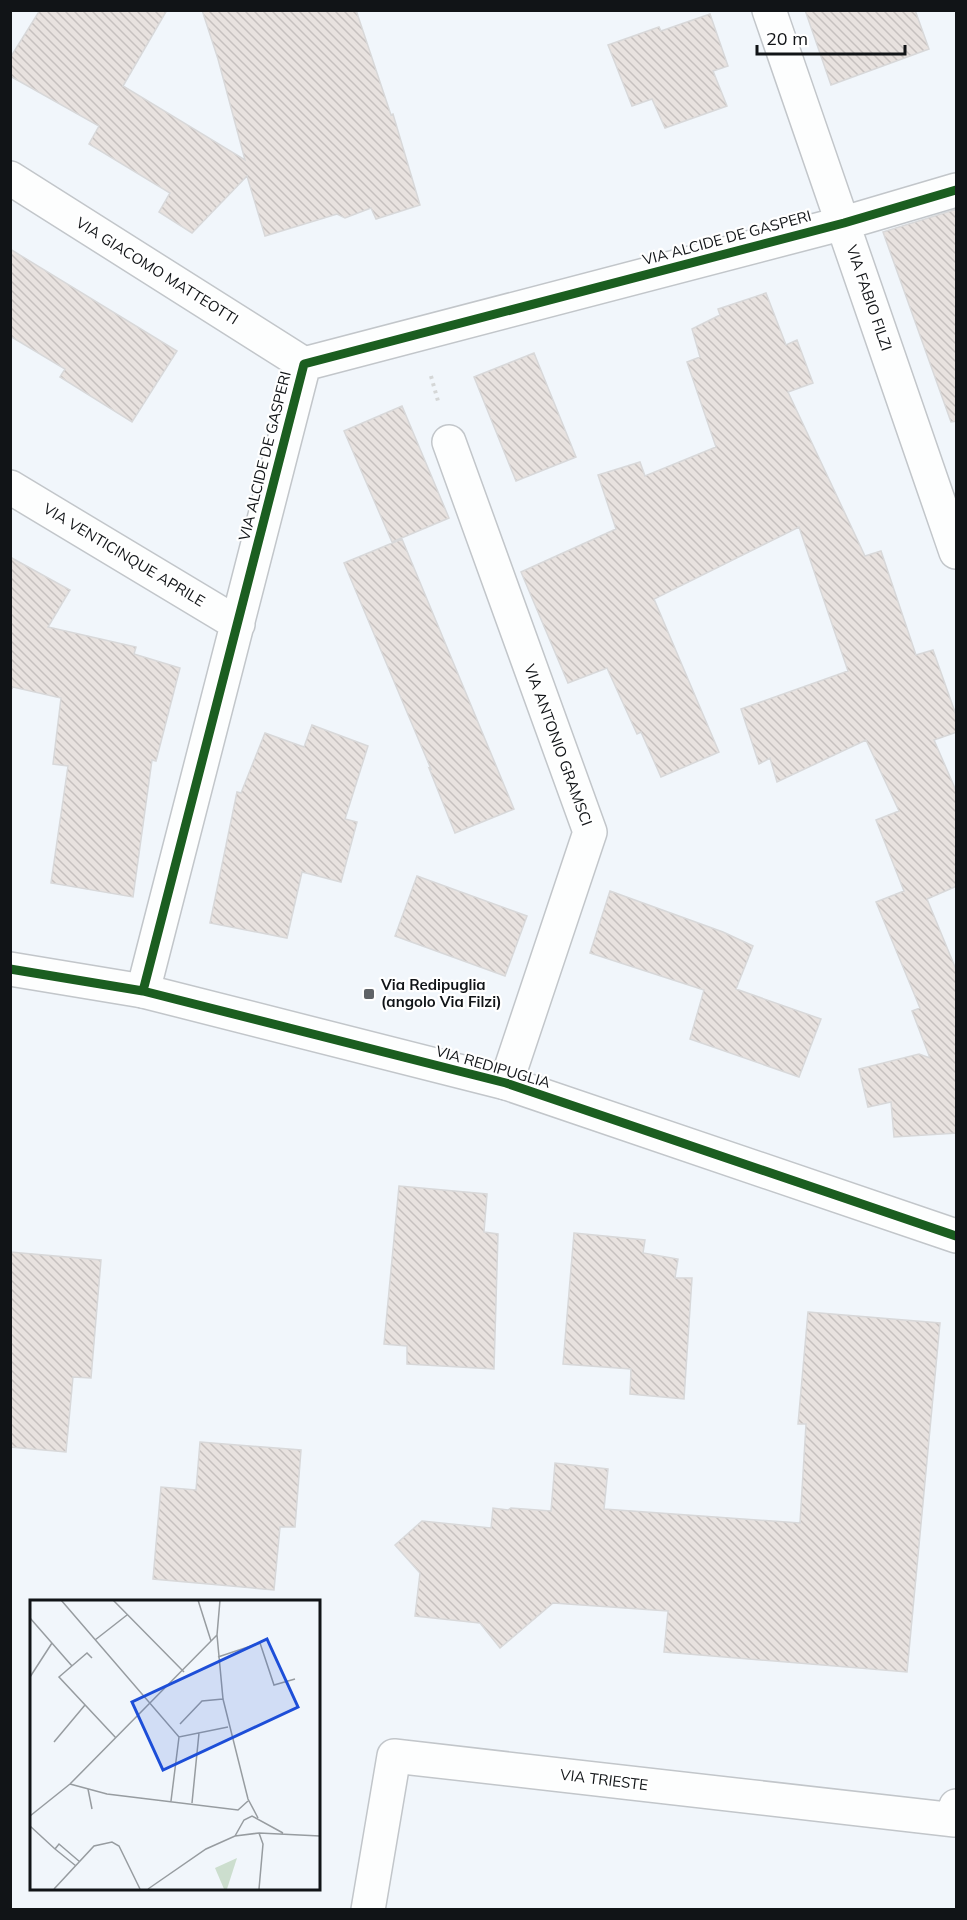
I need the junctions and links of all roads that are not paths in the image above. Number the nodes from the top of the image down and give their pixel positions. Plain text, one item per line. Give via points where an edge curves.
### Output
1 (769, 10) edge
2 (10, 178) edge
3 (957, 190) edge
4 (844, 223) junction
5 (304, 364) junction
6 (449, 442) road end
7 (10, 487) edge
8 (957, 552) edge
9 (238, 624) junction
10 (10, 969) edge
11 (143, 991) junction
12 (506, 1083) junction
13 (957, 1236) edge
14 (957, 1806) edge
15 (368, 1910) edge

1 - 4 street, VIA FABIO FILZI
2 - 5 street, VIA GIACOMO MATTEOTTI
3 - 4 street, VIA ALCIDE DE GASPERI
4 - 5 street, VIA ALCIDE DE GASPERI
4 - 8 street, VIA FABIO FILZI
5 - 9 street, VIA ALCIDE DE GASPERI
6 - 12 street, VIA ANTONIO GRAMSCI via 590,832
7 - 9 street, VIA VENTICINQUE APRILE
9 - 11 street, VIA ALCIDE DE GASPERI
10 - 11 street, VIA REDIPUGLIA
11 - 12 street, VIA REDIPUGLIA
12 - 13 street, VIA REDIPUGLIA
14 - 15 street, VIA TRIESTE via 955,1820 394,1756

